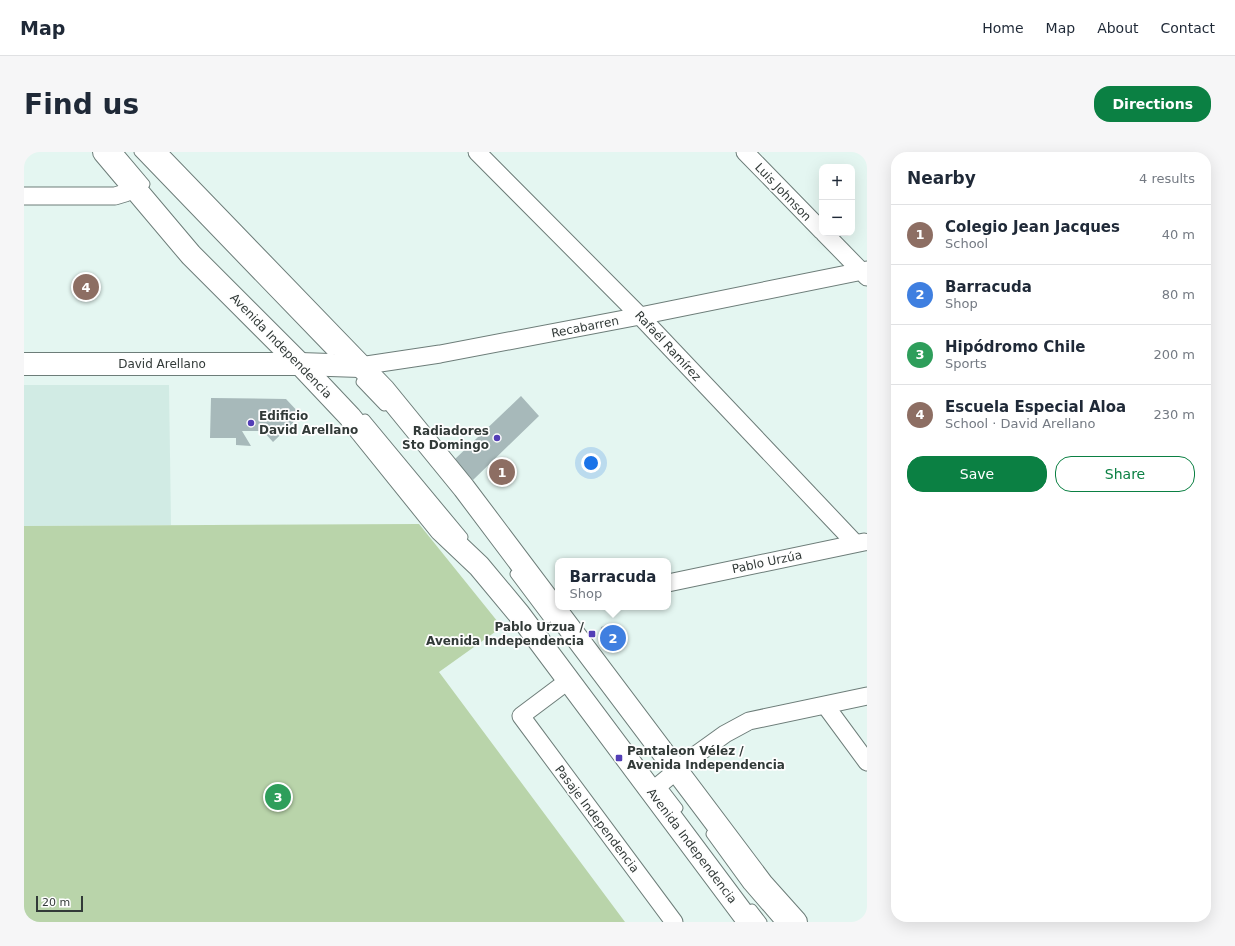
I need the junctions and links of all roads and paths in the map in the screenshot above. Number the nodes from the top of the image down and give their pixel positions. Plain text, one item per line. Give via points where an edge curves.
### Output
1 (104, 152) edge
2 (118, 152) edge
3 (477, 152) edge
4 (745, 152) edge
5 (152, 153) edge
6 (143, 190) junction
7 (24, 196) edge
8 (165, 209) dead end
9 (819, 228) edge
10 (827, 236) edge
11 (865, 273) edge
12 (640, 316) junction
13 (24, 364) edge
14 (306, 364) junction
15 (353, 366) junction
16 (334, 386) dead end
17 (360, 413) dead end
18 (392, 416) dead end
19 (861, 542) edge
20 (510, 567) dead end
21 (671, 582) edge
22 (506, 583) dead end
23 (519, 599) dead end
24 (555, 610) edge
25 (559, 615) edge
26 (555, 646) dead end
27 (573, 676) junction
28 (867, 696) edge
29 (825, 705) junction
30 (632, 728) dead end
31 (867, 762) edge
32 (662, 779) junction
33 (681, 792) dead end
34 (683, 816) dead end
35 (706, 827) dead end
36 (748, 913) edge
37 (674, 922) edge
38 (762, 922) edge
39 (780, 922) edge
40 (796, 922) edge

1 - 6 main road, Avenida Independencia
2 - 6 lane
3 - 12 street, Rafaél Ramírez
4 - 9 street, Luis Johnson
5 - 15 main road, Avenida Independencia
6 - 7 street via 115,196
6 - 14 main road, Avenida Independencia via 191,255
8 - 14 lane
10 - 11 street, Luis Johnson
11 - 12 street, Recabarren
12 - 15 street, Recabarren via 440,354
12 - 19 street, Rafaél Ramírez
13 - 14 main road, David Arellano
14 - 15 main road, Recabarren
14 - 16 lane
14 - 27 main road, Avenida Independencia via 441,530 493,581
15 - 18 lane
15 - 24 main road, Avenida Independencia via 387,394 434,450
17 - 22 lane via 440,511
19 - 21 street, Pablo Urzúa
20 - 25 lane
23 - 26 lane
25 - 32 main road, Avenida Independencia
27 - 32 main road, Avenida Independencia
27 - 37 street, Pasaje Independencia via 521,716
28 - 29 street
29 - 31 street
29 - 32 street via 750,721 725,734
30 - 32 lane
32 - 33 lane
32 - 34 lane
32 - 36 main road, Avenida Independencia
32 - 40 main road, Avenida Independencia
35 - 39 lane via 748,885
36 - 38 lane

